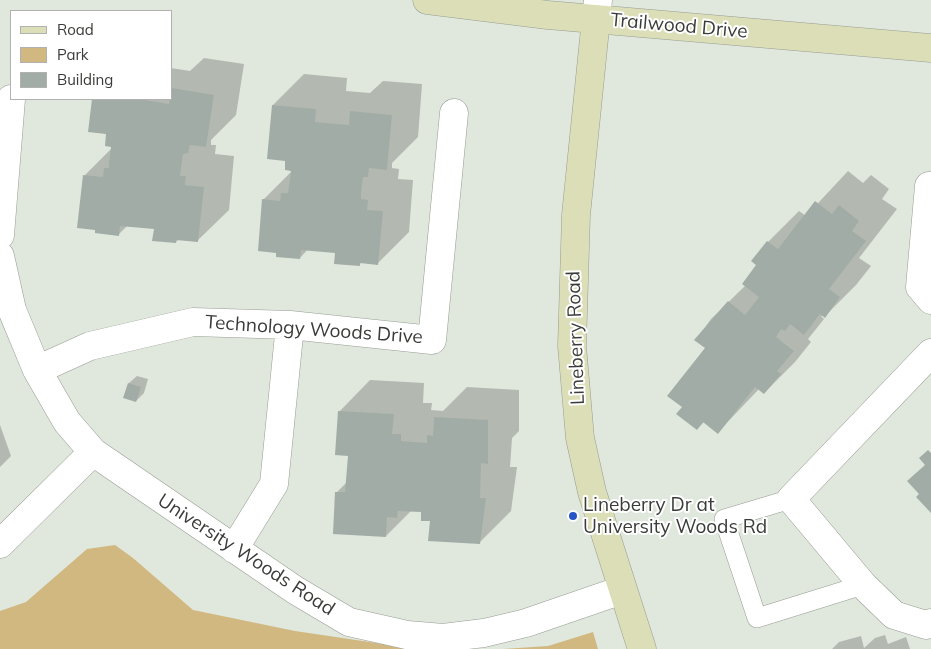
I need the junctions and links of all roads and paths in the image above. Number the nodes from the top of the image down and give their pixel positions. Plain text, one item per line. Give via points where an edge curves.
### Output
1 (427, 0) edge
2 (597, 10) edge
3 (931, 48) edge
4 (11, 100) edge
5 (454, 113) dead end
6 (931, 186) edge
7 (0, 235) edge
8 (0, 256) edge
9 (931, 300) edge
10 (290, 325) junction
11 (931, 353) edge
12 (37, 370) junction
13 (93, 452) junction
14 (791, 499) junction
15 (0, 544) edge
16 (234, 549) junction
17 (863, 585) junction
18 (622, 590) junction
19 (931, 623) edge
20 (642, 649) edge

1 - 2 street, Trailwood Drive
2 - 3 street, Trailwood Drive
2 - 18 street, Lineberry Road via 576,215 572,346 580,438 592,492
4 - 7 street
5 - 10 street, Technology Woods Drive via 432,340
6 - 9 street via 920,287
8 - 12 street, University Woods Road via 12,310
10 - 12 street, Technology Woods Drive via 193,322 90,346
10 - 16 street via 274,484
11 - 14 street
12 - 13 street, University Woods Road via 67,422
13 - 15 street
13 - 16 street, University Woods Road
14 - 17 street
14 - 17 lane via 724,519 757,618
16 - 18 street, University Woods Road via 349,622 407,635 443,638 484,633 526,623
17 - 19 street via 894,615 926,625
18 - 20 street, Lineberry Road

